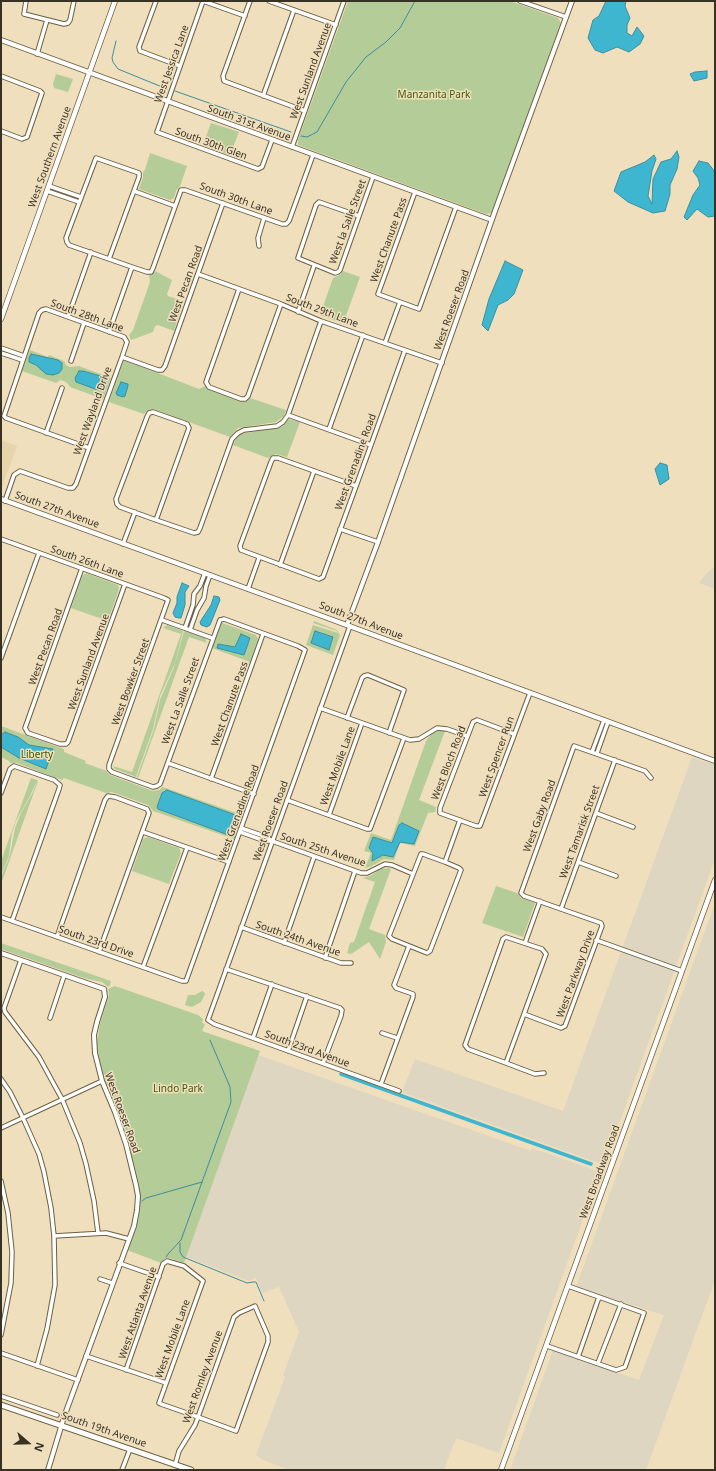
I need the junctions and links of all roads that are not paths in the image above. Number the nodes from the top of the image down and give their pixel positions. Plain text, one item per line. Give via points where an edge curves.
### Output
1 (26, 1) edge
2 (74, 1) edge
3 (115, 1) edge
4 (156, 1) edge
5 (203, 1) edge
6 (250, 1) edge
7 (269, 1) edge
8 (344, 1) edge
9 (520, 1) edge
10 (572, 1) edge
11 (294, 10) junction
12 (245, 16) junction
13 (566, 17) junction
14 (47, 20) junction
15 (336, 25) junction
16 (1, 40) edge
17 (37, 54) junction
18 (180, 66) junction
19 (89, 74) junction
20 (1, 76) edge
21 (263, 96) junction
22 (167, 102) junction
23 (305, 111) junction
24 (1, 131) edge
25 (157, 132) joint
26 (272, 140) junction
27 (292, 147) junction
28 (313, 155) junction
29 (373, 177) junction
30 (48, 189) junction
31 (134, 191) junction
32 (414, 192) junction
33 (81, 197) junction
34 (79, 202) junction
35 (223, 203) junction
36 (175, 206) junction
37 (456, 207) junction
38 (359, 216) junction
39 (264, 218) junction
40 (492, 220) junction
41 (259, 246) dead end
42 (91, 252) junction
43 (109, 259) junction
44 (314, 266) junction
45 (132, 267) junction
46 (198, 274) junction
47 (240, 289) junction
48 (400, 302) junction
49 (281, 304) junction
50 (298, 312) junction
51 (68, 317) junction
52 (1, 320) edge
53 (321, 321) junction
54 (84, 323) junction
55 (109, 332) junction
56 (363, 335) junction
57 (126, 339) joint
58 (385, 343) junction
59 (1, 348) edge
60 (405, 350) junction
61 (1, 353) edge
62 (24, 356) junction
63 (122, 357) junction
64 (22, 360) junction
65 (71, 361) dead end
66 (442, 363) junction
67 (62, 388) dead end
68 (288, 415) junction
69 (329, 430) junction
70 (46, 433) junction
71 (371, 445) junction
72 (89, 448) junction
73 (314, 471) junction
74 (356, 486) junction
75 (3, 500) edge
76 (135, 512) junction
77 (156, 520) junction
78 (340, 528) junction
79 (1, 539) edge
80 (378, 542) junction
81 (123, 544) junction
82 (39, 553) junction
83 (259, 558) junction
84 (280, 565) junction
85 (82, 568) junction
86 (207, 574) junction
87 (125, 584) junction
88 (248, 589) junction
89 (168, 600) joint
90 (162, 620) junction
91 (348, 626) junction
92 (185, 628) junction
93 (190, 630) junction
94 (263, 634) junction
95 (212, 638) junction
96 (1, 658) edge
97 (530, 693) junction
98 (320, 708) junction
99 (347, 718) junction
100 (606, 721) junction
101 (362, 723) junction
102 (389, 733) junction
103 (514, 734) junction
104 (467, 736) junction
105 (404, 738) junction
106 (66, 744) joint
107 (594, 753) junction
108 (615, 760) junction
109 (715, 761) edge
110 (168, 764) junction
111 (651, 778) dead end
112 (211, 779) junction
113 (157, 786) joint
114 (1, 793) edge
115 (254, 794) junction
116 (287, 800) junction
117 (596, 813) junction
118 (329, 815) junction
119 (460, 820) junction
120 (634, 827) dead end
121 (240, 830) junction
122 (143, 832) junction
123 (272, 841) junction
124 (187, 848) junction
125 (314, 857) junction
126 (229, 862) junction
127 (444, 862) junction
128 (578, 862) junction
129 (355, 872) junction
130 (413, 874) junction
131 (616, 876) dead end
132 (715, 880) edge
133 (540, 902) junction
134 (561, 909) junction
135 (1, 917) edge
136 (12, 921) junction
137 (241, 928) junction
138 (57, 937) junction
139 (596, 940) junction
140 (284, 943) junction
141 (525, 944) junction
142 (409, 946) junction
143 (100, 952) junction
144 (1, 953) edge
145 (325, 958) junction
146 (22, 960) junction
147 (351, 963) dead end
148 (143, 967) junction
149 (226, 969) junction
150 (682, 971) junction
151 (64, 976) junction
152 (186, 981) joint
153 (272, 984) junction
154 (308, 996) junction
155 (524, 1014) junction
156 (50, 1018) dead end
157 (210, 1022) joint
158 (382, 1033) dead end
159 (253, 1038) junction
160 (397, 1038) junction
161 (288, 1051) junction
162 (323, 1064) junction
163 (506, 1064) junction
164 (544, 1073) dead end
165 (1, 1079) edge
166 (102, 1081) junction
167 (381, 1084) junction
168 (400, 1091) dead end
169 (62, 1099) junction
170 (23, 1118) junction
171 (1, 1128) edge
172 (1, 1181) edge
173 (98, 1233) junction
174 (54, 1236) junction
175 (128, 1239) junction
176 (119, 1263) junction
177 (159, 1277) junction
178 (100, 1279) dead end
179 (203, 1281) joint
180 (112, 1283) junction
181 (568, 1286) junction
182 (599, 1297) junction
183 (621, 1304) junction
184 (1, 1335) edge
185 (546, 1346) junction
186 (1, 1353) edge
187 (86, 1356) junction
188 (578, 1356) junction
189 (598, 1364) junction
190 (37, 1366) junction
191 (126, 1370) junction
192 (78, 1380) junction
193 (166, 1383) junction
194 (1, 1396) edge
195 (13, 1400) junction
196 (1, 1405) edge
197 (10, 1408) junction
198 (57, 1415) dead end
199 (198, 1417) junction
200 (62, 1425) junction
201 (130, 1449) junction
202 (174, 1464) junction
203 (48, 1470) edge
204 (122, 1470) edge
205 (191, 1470) edge
206 (502, 1470) edge

1 - 14 street via 24,14
2 - 14 street via 68,23
3 - 19 main road, West Southern Avenue
4 - 18 street via 139,46 140,51
5 - 12 street
5 - 18 street, West Jessica Lane
6 - 12 street
7 - 11 street
8 - 15 street, West Sunland Avenue
9 - 13 street
10 - 13 street, West Roeser Road
11 - 15 street
11 - 21 street
12 - 21 street via 223,76 224,81
13 - 40 street, West Roeser Road
14 - 17 street
15 - 23 street, West Sunland Avenue
16 - 17 street, South 31st Avenue
17 - 19 street, South 31st Avenue
18 - 22 street, West Jessica Lane
19 - 22 street, South 31st Avenue
19 - 30 main road, West Southern Avenue
20 - 24 street via 42,93 25,139
21 - 23 street
22 - 25 street, West Jessica Lane
22 - 26 street, South 31st Avenue
23 - 27 street, West Sunland Avenue
25 - 26 street, South 30th Glen via 260,169
26 - 27 street, South 31st Avenue
27 - 28 street, South 31st Avenue
28 - 29 street, South 31st Avenue
28 - 39 street, South 30th Lane via 289,221 286,224
29 - 32 street, South 31st Avenue
29 - 38 street, West la Salle Street
30 - 33 street
30 - 34 street
30 - 52 main road, West Southern Avenue
31 - 33 street via 139,177 136,171 96,158
31 - 36 street
31 - 43 street
32 - 37 street, South 31st Avenue
32 - 48 street, West Chanute Pass via 378,294
33 - 34 street
34 - 42 street via 66,242
35 - 36 street, South 30th Lane via 181,190
35 - 39 street, South 30th Lane
35 - 46 street, West Pecan Road
36 - 45 street via 153,268 147,272
37 - 40 street, South 31st Avenue
37 - 48 street via 420,308
38 - 44 street, West la Salle Street via 338,272
38 - 44 street via 319,202 316,205 298,258
39 - 41 street via 258,238
40 - 66 street, West Roeser Road
42 - 43 street
42 - 51 street
43 - 45 street
44 - 50 street, West la Salle Street
45 - 55 street
46 - 47 street, South 29th Lane
46 - 63 street, West Pecan Road via 162,370
47 - 49 street, South 29th Lane
47 - 49 street via 206,382 208,387 241,399 248,396
48 - 58 street
49 - 50 street, South 29th Lane
50 - 53 street, South 29th Lane
51 - 54 street, South 28th Lane
51 - 62 street, South 28th Lane via 42,310
53 - 56 street, South 29th Lane
53 - 68 street
54 - 55 street, South 28th Lane
54 - 65 street
55 - 57 street, South 28th Lane
56 - 58 street, South 29th Lane
56 - 69 street
57 - 63 street, West Wayland Drive
58 - 60 street, South 29th Lane
59 - 62 street
60 - 66 street, South 29th Lane
60 - 71 street, West Grenadine Road
61 - 64 street
62 - 64 street
63 - 72 street, West Wayland Drive
64 - 70 street via 4,416
66 - 80 street, West Roeser Road
67 - 70 street
68 - 69 street
68 - 77 street via 277,426 244,430 232,439 198,532 194,533
69 - 71 street
70 - 72 street
71 - 74 street, West Grenadine Road
72 - 75 street, West Wayland Drive via 73,488 17,471
73 - 74 street
73 - 83 street via 278,458 270,462 240,546 241,550
73 - 84 street
74 - 78 street, West Grenadine Road
75 - 81 main road, South 27th Avenue
76 - 77 street
76 - 77 street via 120,507 116,500 147,416 153,412 187,424 189,428
76 - 81 street
78 - 80 street
78 - 84 street, West Grenadine Road via 321,579
79 - 82 street, South 26th Lane
80 - 91 street, West Roeser Road
81 - 86 main road, South 27th Avenue
82 - 85 street, South 26th Lane
82 - 96 street
83 - 84 street
83 - 88 street
85 - 87 street, South 26th Lane
85 - 106 street, West Pecan Road via 25,728 28,732
86 - 88 main road, South 27th Avenue
86 - 92 street via 194,594
86 - 93 street via 204,598
87 - 89 street, South 26th Lane
87 - 106 street, West Sunland Avenue
88 - 91 main road, South 27th Avenue
89 - 90 street, West Bowker Street
90 - 92 street
90 - 113 street, West Bowker Street via 109,769 111,772
91 - 97 main road, South 27th Avenue
91 - 98 street, West Roeser Road
92 - 93 street
93 - 95 street
94 - 95 street, West La Salle Street via 224,619 220,620
94 - 112 street, West Chanute Pass
94 - 115 street, West Grenadine Road via 305,650
95 - 110 street, West La Salle Street
97 - 100 main road, South 27th Avenue
97 - 103 street, West Spencer Run
98 - 99 street
98 - 116 street, West Roeser Road
99 - 101 street
99 - 102 street via 362,678 368,675 404,690
100 - 107 street
100 - 109 main road, South 27th Avenue
101 - 102 street
101 - 118 street, West Mobile Lane
102 - 105 street
103 - 104 street, West Bloch Road via 475,720
103 - 119 street, West Spencer Run via 479,826
104 - 105 street via 436,728 414,741
104 - 119 street, West Bloch Road via 439,812
105 - 118 street via 370,829
107 - 108 street
107 - 133 street, West Gaby Road via 574,746 521,893
108 - 111 street via 645,771
108 - 117 street, West Tamarisk Street
110 - 112 street
110 - 113 street, West La Salle Street
112 - 115 street
114 - 136 street via 13,766 54,780 60,785
115 - 121 street, West Grenadine Road
116 - 118 street
116 - 123 street, West Roeser Road
117 - 120 street
117 - 128 street, West Tamarisk Street
119 - 127 street
121 - 123 street, South 25th Avenue via 265,841
121 - 126 street, West Grenadine Road
122 - 124 street
122 - 138 street via 149,812 108,796
122 - 143 street
123 - 125 street, South 25th Avenue
123 - 137 street, West Roeser Road
124 - 126 street
124 - 148 street
125 - 129 street, South 25th Avenue
125 - 140 street
126 - 152 street, West Grenadine Road
127 - 130 street via 422,854
127 - 142 street via 461,869 436,936 428,953
128 - 131 street
128 - 134 street, West Tamarisk Street
129 - 130 street, South 25th Avenue via 367,873 385,864
129 - 145 street
130 - 142 street via 390,935 390,938
132 - 150 main road, West Broadway Road
133 - 134 street
133 - 141 street
134 - 139 street, West Parkway Drive via 601,923
135 - 136 street, South 23rd Drive
136 - 138 street, South 23rd Drive
137 - 140 street, South 24th Avenue
137 - 149 street, West Roeser Road
138 - 143 street, South 23rd Drive
139 - 150 street
139 - 155 street, West Parkway Drive via 565,1026 561,1028
140 - 145 street, South 24th Avenue
141 - 155 street via 546,952
141 - 163 street via 506,937 503,939 465,1046
142 - 160 street via 395,987 413,995
143 - 148 street, South 23rd Drive
144 - 146 street
145 - 147 street, South 24th Avenue
146 - 151 street
146 - 169 street via 4,1008 5,1012 39,1058
148 - 152 street, South 23rd Drive via 182,982
149 - 153 street
149 - 157 street, West Roeser Road via 208,1017
150 - 181 main road, West Broadway Road
151 - 156 street
151 - 166 street, West Roeser Road via 104,988 94,1041
153 - 154 street
153 - 159 street
154 - 161 street
154 - 162 street via 342,1009
155 - 163 street
157 - 159 street, South 23rd Avenue
158 - 160 street
159 - 161 street, South 23rd Avenue
160 - 167 street
161 - 162 street, South 23rd Avenue
162 - 167 street, South 23rd Avenue
163 - 164 street via 535,1074
165 - 170 street
166 - 169 street
166 - 175 street, West Roeser Road via 122,1130 136,1185 137,1210
167 - 168 street, South 23rd Avenue
169 - 170 street
169 - 173 street via 86,1164
170 - 171 street
170 - 174 street via 44,1172
172 - 184 street via 8,1213 12,1252 11,1283
173 - 174 street
173 - 175 street
174 - 190 street via 55,1285 48,1329
175 - 176 street, West Roeser Road
176 - 177 street
176 - 180 street, West Roeser Road
177 - 179 street, West Atlanta Avenue via 165,1261 169,1261 184,1266
177 - 191 street, West Atlanta Avenue
178 - 180 street
179 - 193 street, West Mobile Lane
180 - 187 street, West Roeser Road
181 - 182 street
181 - 185 main road, West Broadway Road
182 - 183 street
182 - 188 street
183 - 189 street
183 - 189 street via 643,1311 644,1314 625,1367 616,1370
185 - 188 street
185 - 206 main road, West Broadway Road
186 - 190 street
187 - 191 street
187 - 192 street, West Roeser Road
188 - 189 street
190 - 192 street
191 - 193 street
192 - 200 street, West Roeser Road
193 - 199 street, West Mobile Lane via 159,1403
194 - 195 street, South 19th Avenue
195 - 197 street
195 - 198 street, South 19th Avenue
196 - 197 main road, South 19th Avenue
197 - 200 main road, South 19th Avenue
199 - 199 street, West Romley Avenue via 234,1317 239,1312 256,1306 268,1342 236,1431
199 - 202 street, West Romley Avenue
200 - 201 main road, South 19th Avenue
200 - 203 street, West Roeser Road
201 - 202 main road, South 19th Avenue
201 - 204 street
202 - 205 main road, South 19th Avenue

